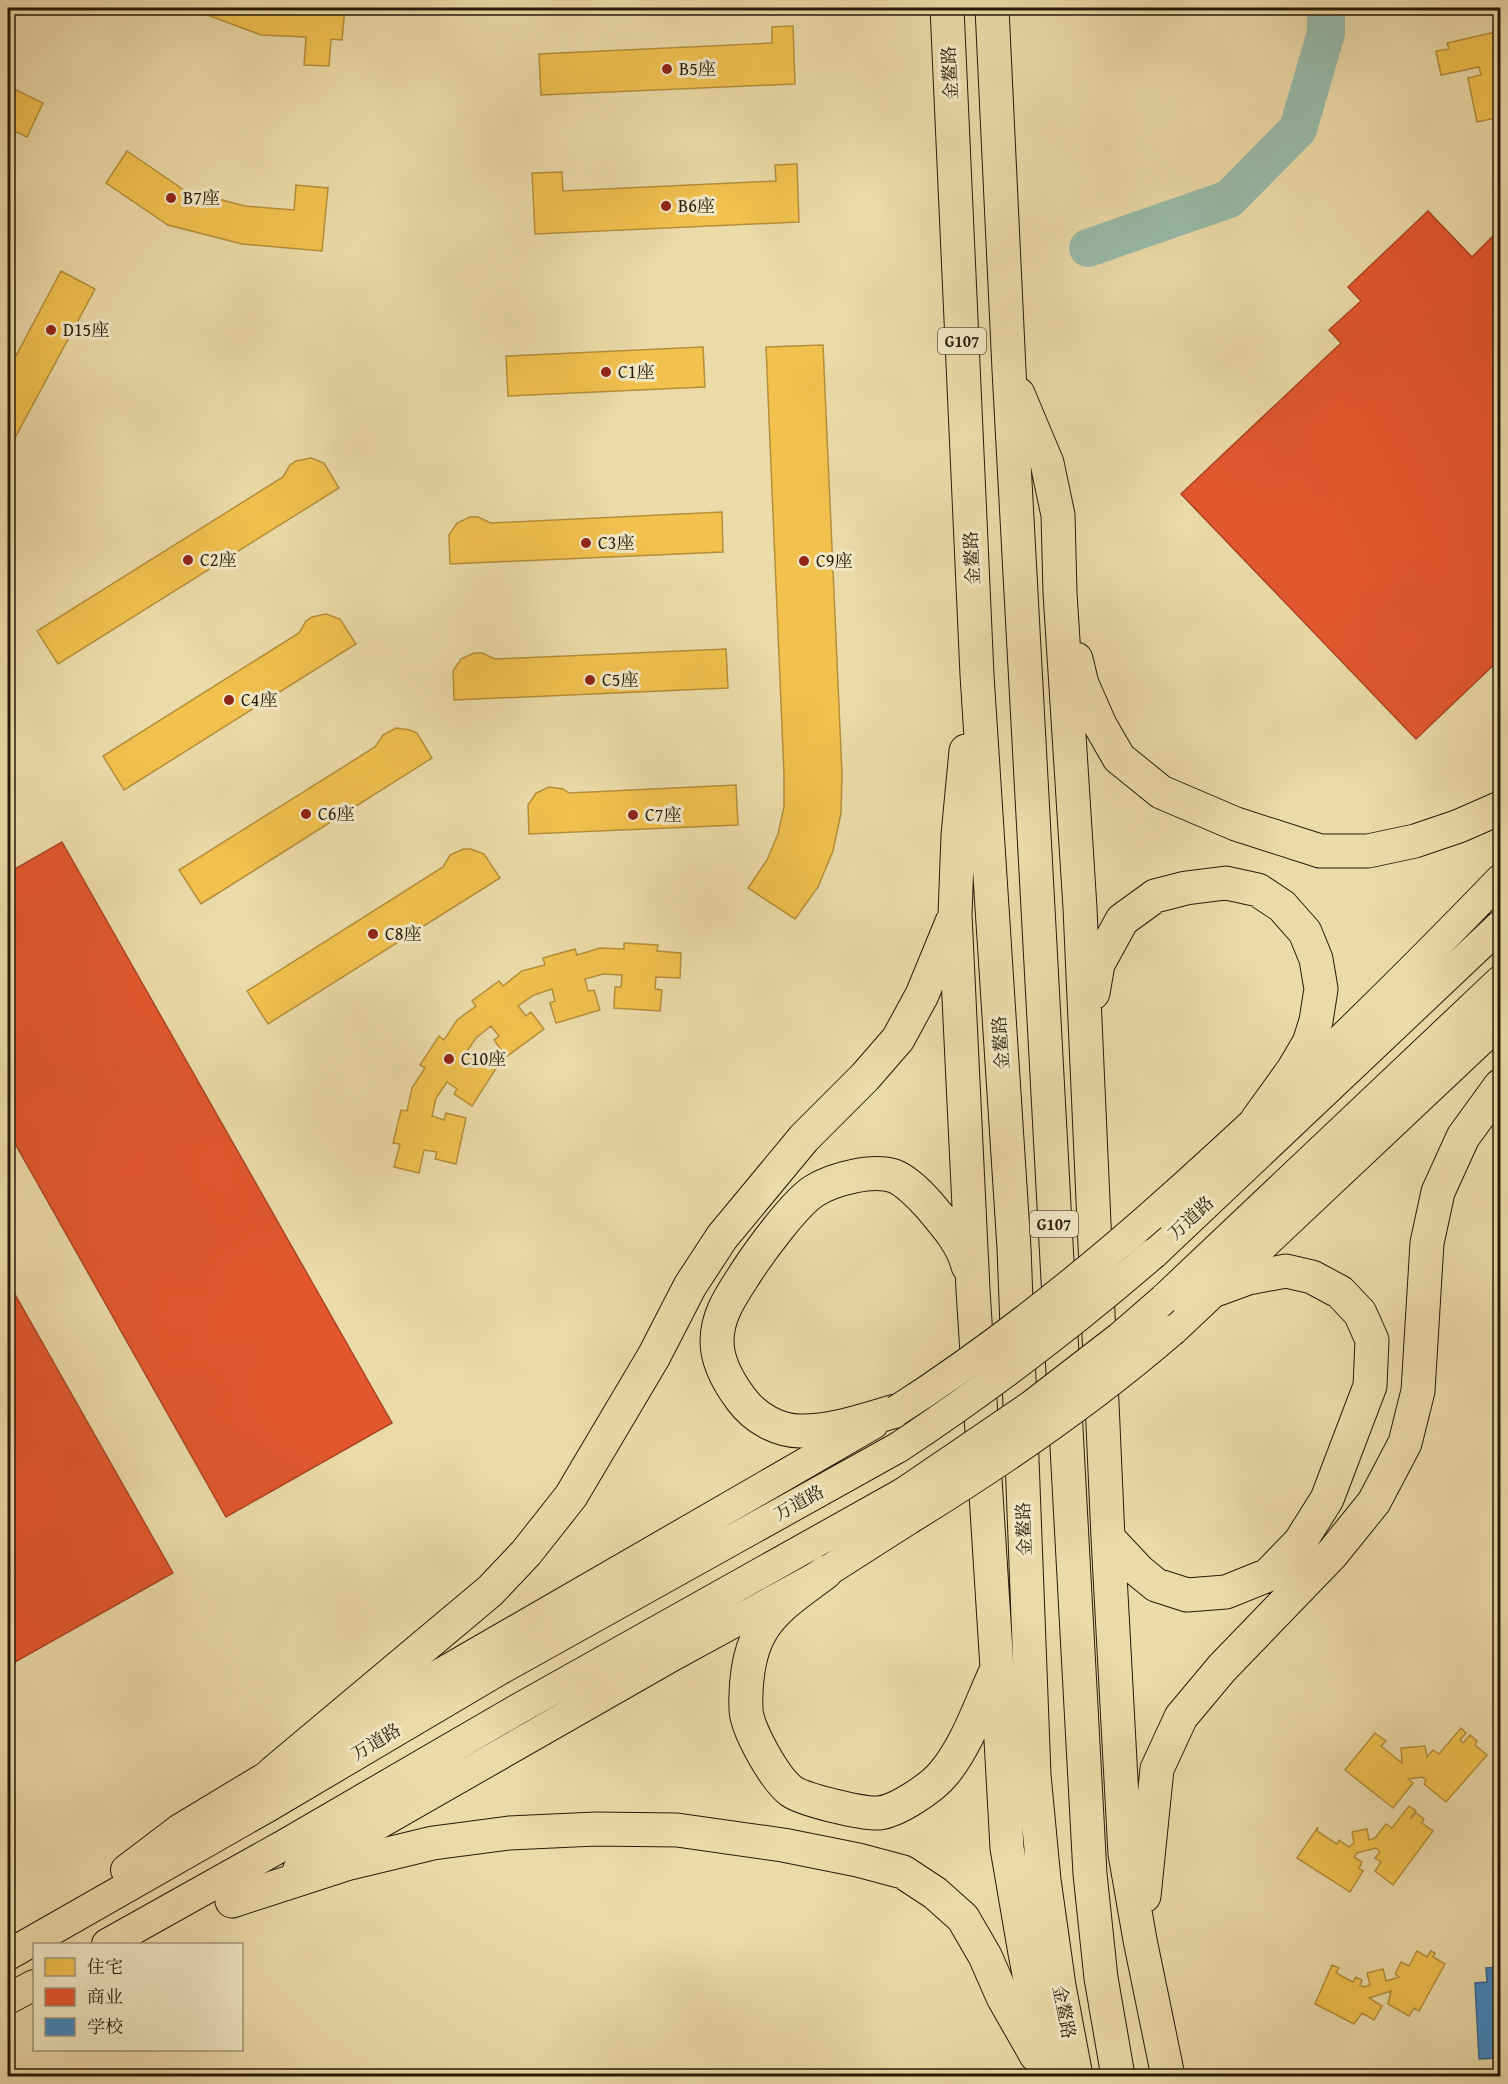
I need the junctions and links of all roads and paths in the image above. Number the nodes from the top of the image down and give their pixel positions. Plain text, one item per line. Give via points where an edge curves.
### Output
1 (947, 8) edge
2 (992, 8) edge
3 (1008, 370) junction
4 (1060, 593) junction
5 (977, 675) junction
6 (1500, 808) edge
7 (1500, 880) edge
8 (955, 915) junction
9 (1500, 926) edge
10 (1500, 981) edge
11 (1500, 1022) edge
12 (1085, 1039) junction
13 (1500, 1086) edge
14 (1257, 1120) junction
15 (1218, 1289) junction
16 (973, 1290) junction
17 (896, 1411) junction
18 (907, 1505) junction
19 (1108, 1538) junction
20 (826, 1572) junction
21 (998, 1668) junction
22 (273, 1773) junction
23 (232, 1901) junction
24 (1140, 1940) junction
25 (109, 1943) edge
26 (128, 1943) edge
27 (19, 1949) edge
28 (33, 1986) edge
29 (8, 2000) edge
30 (1048, 2076) edge
31 (1076, 2076) edge
32 (1118, 2076) edge
33 (1168, 2076) edge

1 - 5 highway, 金鳌路 / G107
2 - 3 highway, G107
3 - 4 highway via 1047,463 1058,514
3 - 32 highway, G107 via 1090,1874 1101,1978
4 - 6 highway via 1082,684 1100,725 1119,758 1161,792 1236,824 1320,851 1368,851 1415,841
4 - 12 highway
5 - 8 highway via 958,836
5 - 31 highway, 金鳌路 / G107 via 1014,1248 1034,1775 1049,1916
7 - 14 main road via 1385,999
8 - 16 highway
8 - 22 highway via 922,995 898,1039 804,1138 722,1237 690,1286 654,1356 571,1497 534,1544 490,1592
9 - 27 main road, 万道路, bridge via 1153,1254 1094,1305 968,1401 899,1447 499,1670
10 - 18 main road, bridge via 1164,1299
11 - 15 main road
12 - 14 highway via 1098,964 1122,920 1155,896 1186,888 1226,883 1258,890 1282,906 1305,932 1316,959 1321,988 1309,1043
12 - 19 highway
13 - 24 highway via 1463,1137 1438,1192 1427,1243 1418,1391 1405,1443 1374,1502 1332,1554 1180,1717 1157,1769
14 - 17 main road, bridge via 1081,1277 956,1372
15 - 18 main road, bridge via 1135,1363 1049,1429 964,1485
15 - 19 highway via 1286,1271 1312,1277 1340,1292 1360,1313 1372,1340 1370,1386 1326,1499 1300,1542 1268,1575 1226,1592 1187,1595 1156,1585
16 - 17 highway via 965,1256 952,1233 920,1194 894,1176 864,1174 814,1191 750,1266 723,1309 717,1342 726,1378 748,1409 774,1426 801,1431 834,1428
16 - 21 highway
17 - 22 main road
18 - 20 main road
18 - 25 main road via 518,1709
19 - 24 highway via 1125,1854
20 - 21 highway via 783,1605 765,1626 748,1666 746,1711 773,1772 791,1792 823,1803 879,1813 906,1803 942,1775 961,1747
20 - 23 main road via 311,1864
21 - 30 highway via 1007,1848
22 - 27 main road via 180,1828
23 - 26 main road
23 - 30 highway via 346,1864 434,1843 509,1833 677,1830 858,1860 903,1872 963,1918
24 - 33 highway
28 - 29 main road

